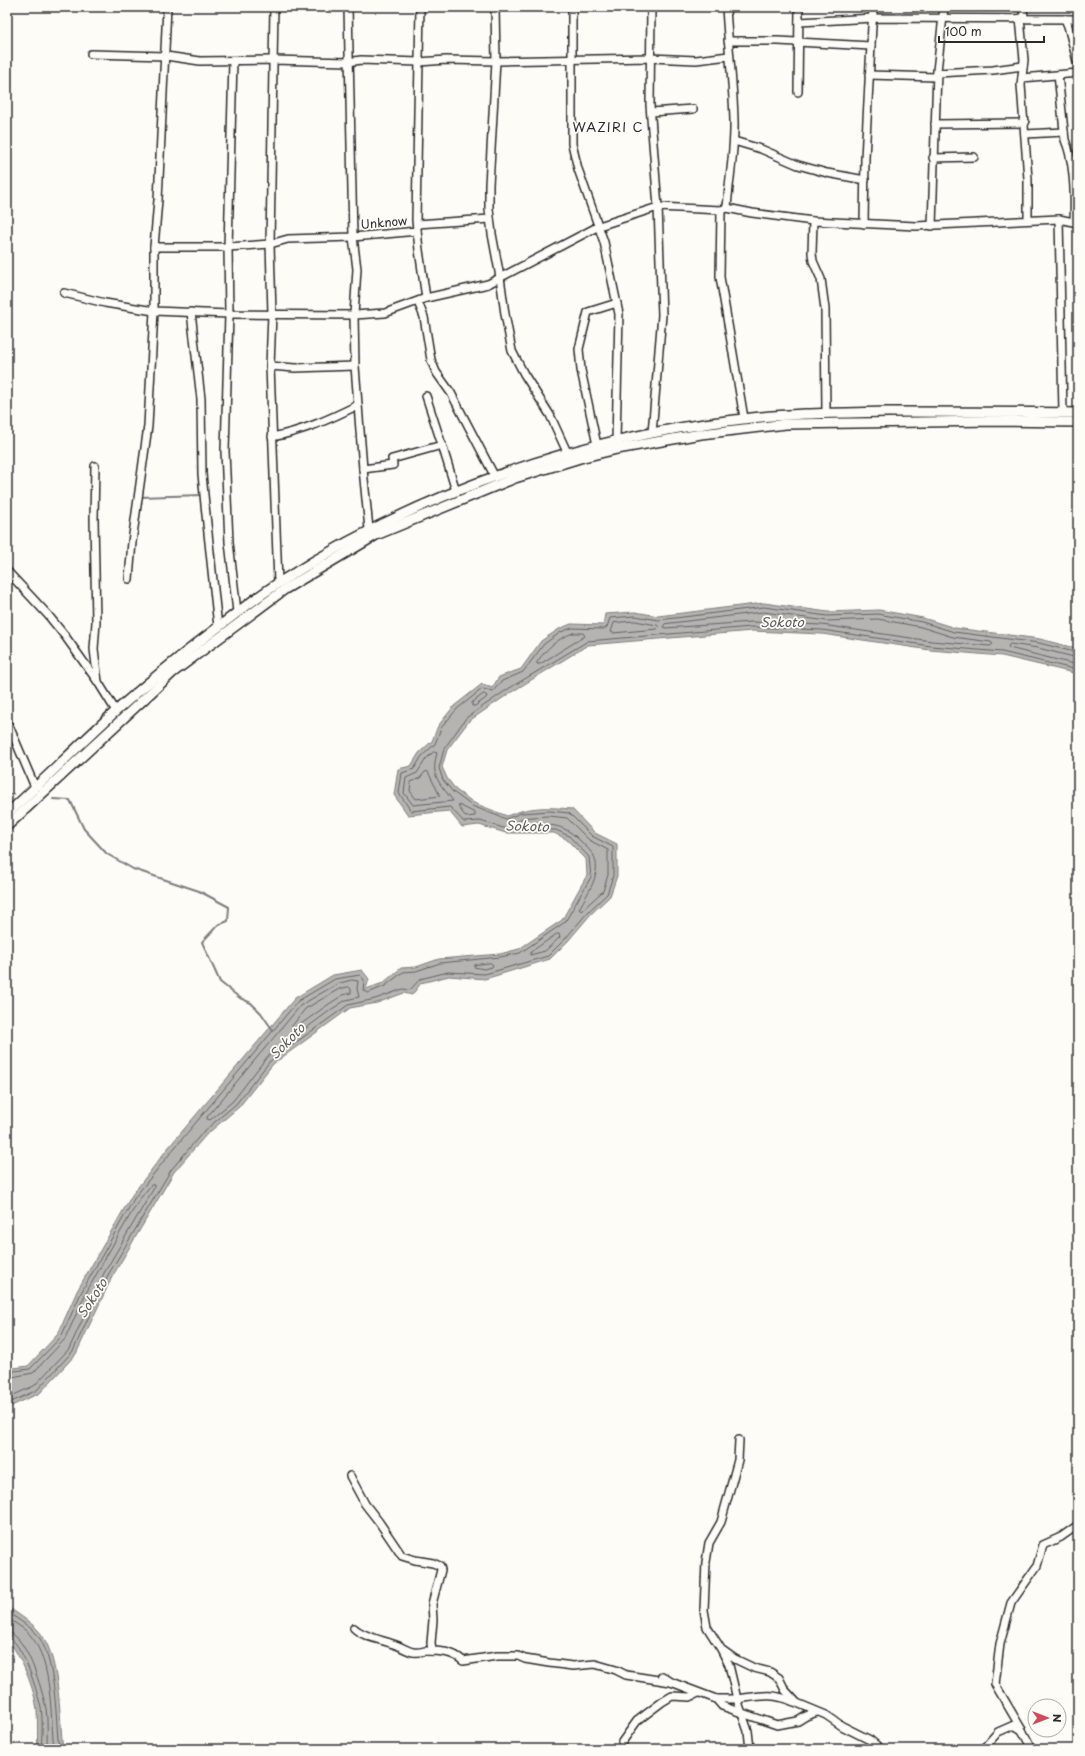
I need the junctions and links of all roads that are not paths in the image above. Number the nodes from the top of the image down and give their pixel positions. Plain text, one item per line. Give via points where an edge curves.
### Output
1 (167, 7) edge
2 (274, 7) edge
3 (348, 7) edge
4 (420, 7) edge
5 (495, 7) edge
6 (572, 7) edge
7 (650, 7) edge
8 (726, 7) edge
9 (799, 7) edge
10 (873, 7) edge
11 (944, 7) edge
12 (1024, 7) edge
13 (874, 18) junction
14 (943, 18) junction
15 (1022, 18) junction
16 (1065, 19) junction
17 (1078, 19) edge
18 (799, 22) junction
19 (728, 41) junction
20 (798, 42) junction
21 (870, 46) junction
22 (91, 54) dead end
23 (166, 56) junction
24 (729, 56) junction
25 (650, 58) junction
26 (573, 59) junction
27 (273, 60) junction
28 (496, 61) junction
29 (233, 62) junction
30 (348, 62) junction
31 (419, 62) junction
32 (1078, 65) edge
33 (1023, 66) junction
34 (1078, 73) edge
35 (870, 75) junction
36 (937, 75) junction
37 (1058, 75) junction
38 (1022, 78) junction
39 (798, 92) dead end
40 (693, 109) dead end
41 (651, 112) junction
42 (1025, 123) junction
43 (935, 124) junction
44 (1064, 132) junction
45 (1025, 134) junction
46 (734, 141) junction
47 (974, 157) dead end
48 (933, 158) junction
49 (865, 180) junction
50 (658, 207) junction
51 (724, 209) junction
52 (490, 219) junction
53 (1059, 219) junction
54 (1028, 220) junction
55 (813, 221) junction
56 (1076, 223) edge
57 (864, 224) junction
58 (599, 226) junction
59 (932, 226) junction
60 (417, 228) junction
61 (353, 237) junction
62 (270, 244) junction
63 (154, 247) junction
64 (228, 247) junction
65 (500, 277) junction
66 (64, 293) dead end
67 (426, 298) junction
68 (418, 302) junction
69 (617, 303) junction
70 (154, 311) junction
71 (191, 312) junction
72 (229, 314) junction
73 (272, 314) junction
74 (354, 315) junction
75 (270, 366) junction
76 (355, 366) junction
77 (426, 396) dead end
78 (358, 405) junction
79 (826, 413) junction
80 (1063, 413) junction
81 (1078, 413) edge
82 (744, 418) junction
83 (1078, 422) edge
84 (652, 433) junction
85 (272, 438) junction
86 (616, 441) junction
87 (442, 445) junction
88 (597, 445) junction
89 (568, 452) junction
90 (95, 466) dead end
91 (363, 469) junction
92 (495, 476) junction
93 (456, 491) junction
94 (369, 529) junction
95 (7, 571) edge
96 (129, 579) dead end
97 (278, 583) junction
98 (237, 612) junction
99 (218, 627) junction
100 (98, 682) junction
101 (116, 711) junction
102 (7, 721) edge
103 (9, 732) edge
104 (52, 785) junction
105 (35, 787) junction
106 (7, 814) edge
107 (7, 826) edge
108 (739, 1440) dead end
109 (350, 1476) dead end
110 (1078, 1525) edge
111 (354, 1628) dead end
112 (721, 1649) junction
113 (432, 1651) junction
114 (662, 1676) dead end
115 (671, 1682) junction
116 (698, 1693) junction
117 (716, 1699) junction
118 (737, 1699) junction
119 (797, 1703) junction
120 (817, 1712) junction
121 (742, 1713) junction
122 (1022, 1730) junction
123 (622, 1742) dead end
124 (750, 1749) edge
125 (881, 1749) edge
126 (982, 1749) edge
127 (1032, 1749) edge

1 - 23 street
2 - 27 street
3 - 30 street
4 - 31 street
5 - 28 street
6 - 26 street
7 - 25 street
8 - 19 street
9 - 18 street
10 - 13 street
11 - 14 street
12 - 15 street
13 - 14 street
13 - 18 street
13 - 21 street
14 - 15 street
14 - 36 street
15 - 16 street
15 - 33 street
16 - 17 street
16 - 32 street
18 - 20 street
19 - 20 street
19 - 24 street
20 - 21 street
20 - 39 street
21 - 35 street
22 - 23 street
23 - 29 street
23 - 63 street
24 - 25 street via 696,60
24 - 46 street
25 - 26 street
25 - 41 street
26 - 28 street
26 - 58 street via 572,144 578,169
27 - 29 street
27 - 30 street
27 - 62 street
28 - 31 street
28 - 52 street via 489,185
29 - 64 street
30 - 31 street
30 - 61 street
31 - 60 street
33 - 36 street
33 - 38 street
34 - 37 street
35 - 36 street
35 - 49 street
36 - 43 street
37 - 38 street
37 - 44 street
38 - 42 street
40 - 41 street
41 - 50 street
42 - 43 street
42 - 45 street
43 - 48 street
44 - 45 street
44 - 56 street via 1069,149
45 - 54 street
46 - 49 street via 798,165
46 - 51 street
47 - 48 street
48 - 59 street
49 - 57 street
50 - 51 street
50 - 58 street
50 - 84 street via 662,315
51 - 55 street
51 - 82 street via 720,277
52 - 60 street, Unknow
52 - 65 street
53 - 54 street
53 - 56 street
53 - 80 street
54 - 59 street
55 - 57 street
55 - 79 street via 813,261 822,279 825,304
57 - 59 street
58 - 65 street
58 - 69 street
60 - 61 street, Unknow
60 - 67 street
61 - 62 street, Unknow via 288,239
61 - 74 street via 357,269
62 - 64 street, Unknow
62 - 73 street
63 - 64 street, Unknow
63 - 70 street
64 - 72 street
65 - 67 street via 488,284
65 - 89 street via 512,351 550,415
66 - 70 street
67 - 68 street
68 - 74 street via 385,313
68 - 92 street via 424,317 431,360 436,372 451,394
69 - 86 street via 620,324
69 - 88 street via 588,312 579,349
70 - 71 street
70 - 96 street via 148,426
71 - 72 street
71 - 99 street via 201,398 203,481
72 - 73 street
72 - 98 street via 225,451 229,542
73 - 74 street
73 - 75 street
74 - 76 street
75 - 76 street
75 - 85 street
76 - 78 street
77 - 87 street
78 - 85 street via 327,421 295,433
78 - 91 street
79 - 80 main road
79 - 82 main road
80 - 81 main road
82 - 84 main road
83 - 104 main road via 786,424 701,434 624,448 580,458 515,478 376,535 285,589 172,673
84 - 86 main road
85 - 97 street
86 - 88 main road
87 - 91 street via 392,459 393,465
87 - 93 street
88 - 89 main road
89 - 92 main road
90 - 100 street via 94,650
91 - 94 street
92 - 93 main road
93 - 94 main road
94 - 97 main road
95 - 100 street via 48,615
97 - 98 main road
98 - 99 main road
99 - 101 main road
100 - 101 street
101 - 105 main road
102 - 103 street
103 - 105 street
104 - 105 street
104 - 107 main road
105 - 106 main road
108 - 112 street via 738,1460 721,1522 709,1543 706,1562 704,1610 707,1627
109 - 113 street via 365,1504 402,1556 440,1566 432,1604
110 - 122 street via 1062,1537 1043,1545 1037,1566 1011,1603 1000,1644 995,1684
111 - 113 street via 365,1635 414,1652
112 - 118 street via 729,1665
112 - 119 street via 735,1659 779,1678 785,1690
113 - 115 street via 452,1653 463,1661 508,1655 549,1664 594,1664 626,1675
114 - 115 street
115 - 116 street
116 - 117 street
116 - 123 street via 690,1697 672,1696 662,1702 637,1721
117 - 118 street
117 - 121 street via 722,1706
118 - 119 street via 763,1695 781,1696
118 - 121 street
119 - 120 street
120 - 121 street via 798,1721 777,1725
120 - 125 street via 870,1740
121 - 124 street via 749,1735
122 - 126 street via 1014,1725 1005,1728
122 - 127 street

